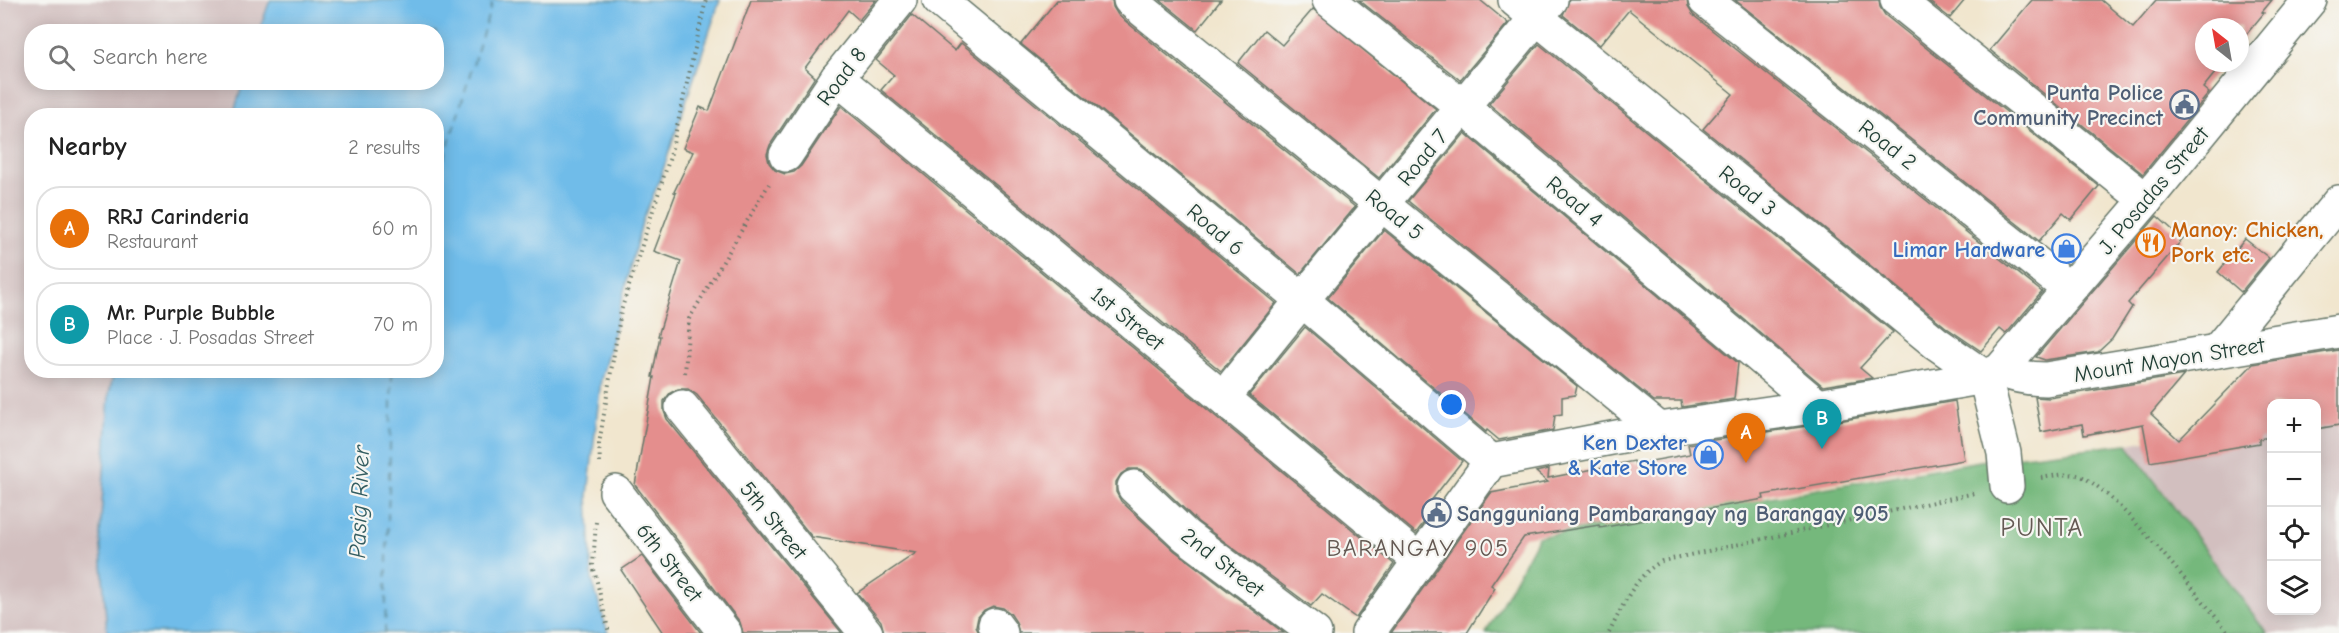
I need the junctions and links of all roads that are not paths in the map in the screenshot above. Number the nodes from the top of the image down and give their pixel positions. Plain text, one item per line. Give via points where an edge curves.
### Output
1 (900, 0) edge
2 (939, 0) edge
3 (1130, 0) edge
4 (1329, 0) edge
5 (1705, 0) edge
6 (1898, 0) edge
7 (2310, 0) edge
8 (1534, 6) edge
9 (837, 78) junction
10 (1463, 107) junction
11 (786, 155) road end
12 (2146, 200) junction
13 (2339, 202) edge
14 (1383, 204) junction
15 (2069, 289) junction
16 (1302, 300) junction
17 (2339, 331) edge
18 (2217, 351) junction
19 (1993, 373) junction
20 (1224, 397) junction
21 (1818, 406) junction
22 (682, 407) road end
23 (1659, 429) junction
24 (1491, 461) junction
25 (2007, 486) road end
26 (1134, 487) dead end
27 (615, 492) road end
28 (1419, 560) junction
29 (725, 633) edge
30 (866, 633) edge
31 (1315, 633) edge
32 (1368, 633) edge

1 - 9 street, Road 8
2 - 16 street, Road 6
3 - 14 street, Road 5
4 - 10 street, Road 4
5 - 15 street, Road 2
6 - 12 street
7 - 12 street, J. Posadas Street
8 - 10 street, Road 7
8 - 19 street, Road 3 via 1936,343
9 - 11 street, Road 8
9 - 20 street, 1st Street
10 - 14 street, Road 7
10 - 21 street, Road 4
12 - 15 street, J. Posadas Street
13 - 18 street
14 - 16 street, Road 7
14 - 23 street, Road 5
15 - 19 street, J. Posadas Street
16 - 20 street, Road 7
16 - 24 street, Road 6
17 - 18 street, Mount Mayon Street
18 - 19 street, Mount Mayon Street via 2046,379
19 - 21 street
19 - 25 street
20 - 28 street, 1st Street
21 - 23 street
22 - 30 street, 5th Street
23 - 24 street
24 - 28 street
26 - 31 street, 2nd Street via 1186,536
27 - 29 street, 6th Street
28 - 32 street

